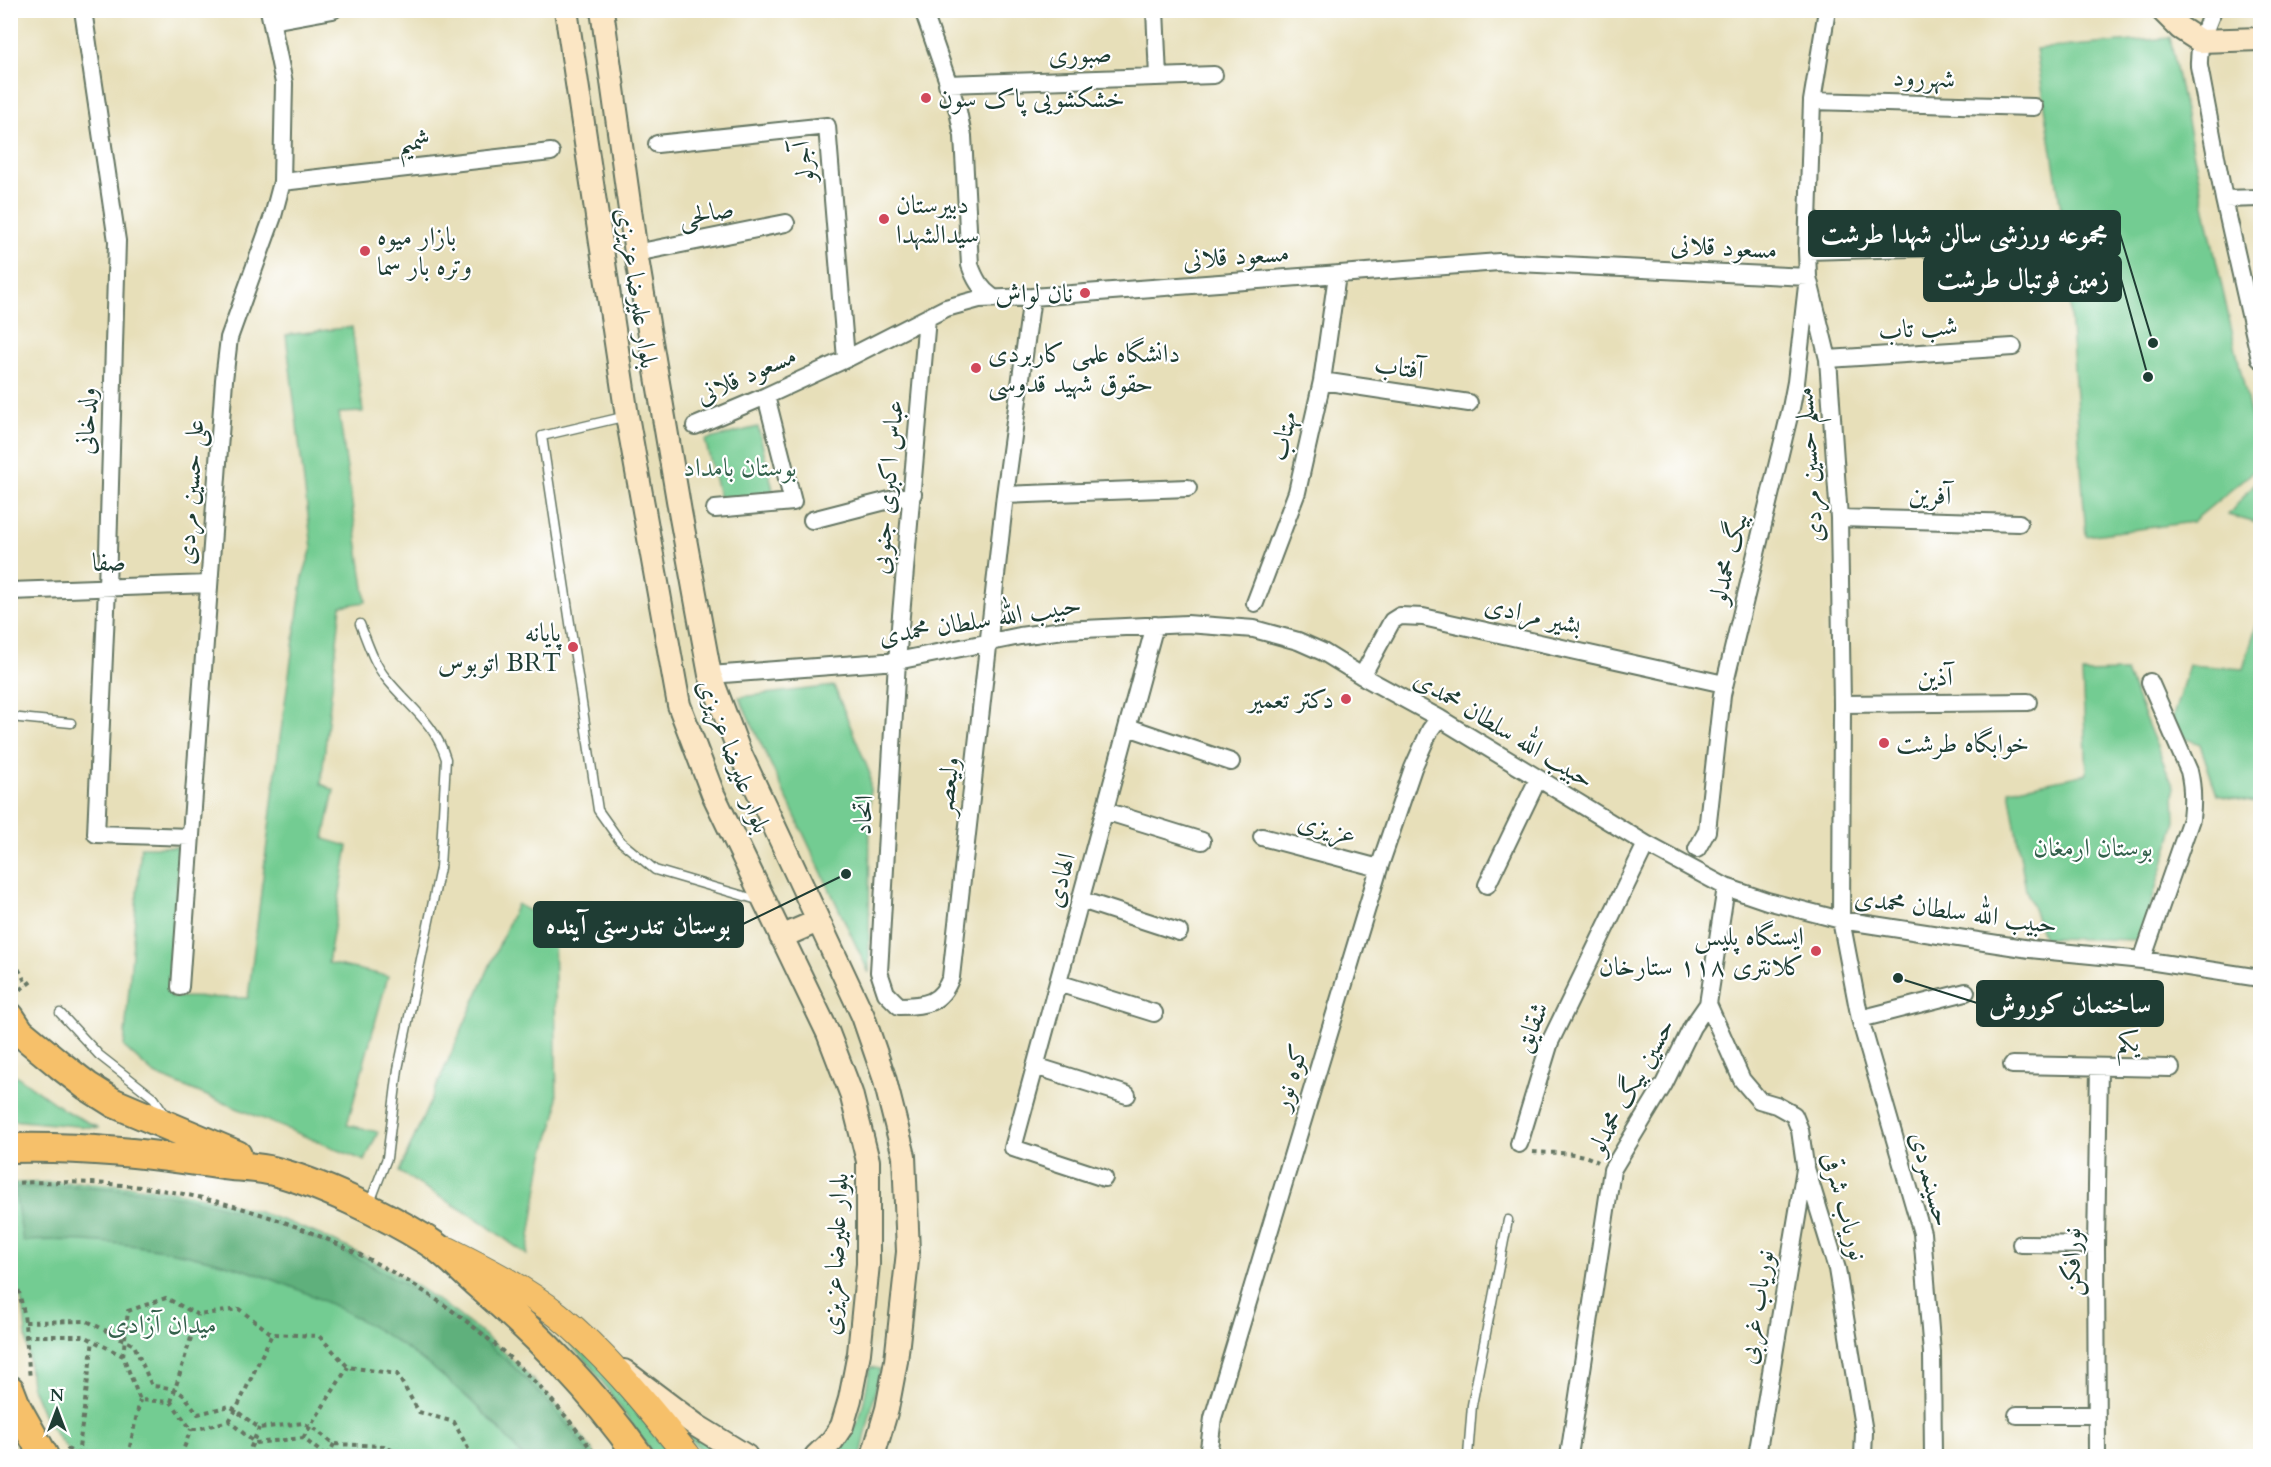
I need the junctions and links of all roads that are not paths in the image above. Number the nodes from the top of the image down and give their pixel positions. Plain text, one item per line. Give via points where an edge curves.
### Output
1 (83, 10) edge
2 (333, 10) edge
3 (566, 10) edge
4 (602, 10) edge
5 (923, 10) edge
6 (1155, 10) edge
7 (1827, 10) edge
8 (2162, 10) edge
9 (2213, 10) edge
10 (271, 16) edge
11 (2260, 39) edge
12 (2200, 41) junction
13 (1214, 75) dead end
14 (1158, 77) junction
15 (947, 84) junction
16 (1812, 101) junction
17 (2034, 107) dead end
18 (657, 144) dead end
19 (551, 152) dead end
20 (282, 182) junction
21 (2260, 198) edge
22 (2224, 199) junction
23 (786, 223) dead end
24 (2017, 245) dead end
25 (1807, 250) junction
26 (636, 253) junction
27 (1337, 275) junction
28 (1808, 277) junction
29 (992, 297) junction
30 (1032, 297) junction
31 (927, 318) junction
32 (2013, 347) dead end
33 (846, 359) junction
34 (2260, 359) edge
35 (1828, 360) junction
36 (1322, 381) junction
37 (766, 396) junction
38 (1469, 403) dead end
39 (627, 416) junction
40 (695, 426) dead end
41 (1188, 488) dead end
42 (913, 494) junction
43 (1005, 495) junction
44 (715, 509) dead end
45 (1839, 518) junction
46 (812, 520) dead end
47 (2019, 523) dead end
48 (209, 584) junction
49 (107, 588) junction
50 (10, 591) edge
51 (1255, 603) dead end
52 (360, 624) dead end
53 (1155, 626) junction
54 (990, 642) junction
55 (897, 661) junction
56 (710, 675) junction
57 (1362, 676) junction
58 (674, 681) junction
59 (2150, 682) dead end
60 (1724, 684) junction
61 (2028, 702) dead end
62 (1842, 704) junction
63 (10, 717) edge
64 (1439, 718) junction
65 (72, 723) dead end
66 (1128, 727) junction
67 (1231, 762) dead end
68 (1538, 778) junction
69 (1105, 811) junction
70 (190, 837) junction
71 (1262, 837) dead end
72 (1202, 841) dead end
73 (1646, 844) junction
74 (1697, 849) dead end
75 (1380, 868) junction
76 (1487, 885) dead end
77 (1726, 887) junction
78 (1081, 900) junction
79 (764, 902) junction
80 (1841, 920) junction
81 (818, 921) junction
82 (1179, 932) dead end
83 (781, 937) junction
84 (2142, 960) junction
85 (879, 972) joint
86 (2260, 978) edge
87 (1058, 983) junction
88 (180, 987) dead end
89 (1966, 992) dead end
90 (1708, 1004) junction
91 (60, 1013) dead end
92 (1154, 1013) dead end
93 (10, 1017) edge
94 (1860, 1019) junction
95 (2012, 1065) dead end
96 (1035, 1066) junction
97 (2099, 1068) junction
98 (2171, 1068) dead end
99 (1126, 1095) dead end
100 (174, 1129) junction
101 (1519, 1144) road end
102 (10, 1148) edge
103 (1805, 1165) junction
104 (272, 1170) junction
105 (1104, 1179) dead end
106 (368, 1209) junction
107 (1508, 1220) dead end
108 (428, 1241) junction
109 (2021, 1244) dead end
110 (2096, 1245) junction
111 (859, 1353) junction
112 (603, 1357) junction
113 (896, 1361) junction
114 (21, 1387) edge
115 (2017, 1415) dead end
116 (2097, 1415) junction
117 (54, 1450) edge
118 (639, 1456) edge
119 (688, 1456) edge
120 (746, 1456) edge
121 (816, 1456) edge
122 (873, 1456) edge
123 (1208, 1456) edge
124 (1468, 1456) edge
125 (1569, 1456) edge
126 (1757, 1456) edge
127 (1863, 1456) edge
128 (1934, 1456) edge
129 (2097, 1456) edge

1 - 49 street, ولدخانی via 117,242
2 - 10 street
3 - 39 main road, بلوار علیرضا عزیزی
4 - 26 main road, بلوار علیرضا عزیزی
5 - 15 street
6 - 14 street
7 - 16 street, مسلم حسین مردی
8 - 12 main road
9 - 12 street
10 - 20 street, علی حسین مردی via 284,83
11 - 12 main road
12 - 22 street via 2199,66
13 - 14 street, صبوری
14 - 15 street, صبوری
15 - 29 street via 963,136 970,265 974,278
16 - 17 street, شهررود
16 - 25 street, مسلم حسین مردی
18 - 33 street, آجرلو via 826,126
19 - 20 street, شمیم
20 - 48 street, علی حسین مردی via 229,338
21 - 22 street
22 - 34 street
23 - 26 street, صالحی
24 - 25 street
25 - 28 street, مسلم حسین مردی
26 - 56 main road, بلوار علیرضا عزیزی
27 - 28 street, مسعود قلانی via 1499,262
27 - 30 street, مسعود قلانی
27 - 36 street, مهتاب
28 - 35 street, مسلم حسین مردی
28 - 60 street, بیگ محمدلو via 1791,408
29 - 30 street, مسعود قلانی
29 - 31 street, مسعود قلانی via 956,304
30 - 43 street, ولیعصر
31 - 33 street, مسعود قلانی
31 - 42 street, عباس اکبری جنوبی
32 - 35 street, شب تاب
33 - 37 street, مسعود قلانی
35 - 45 street, مسلم حسین مردی
36 - 38 street, آفتاب
36 - 51 street, مهتاب via 1297,492
37 - 40 street, مسعود قلانی
37 - 44 street via 794,502
39 - 58 main road, بلوار علیرضا عزیزی
39 - 79 lane via 542,436 598,810 620,840 655,870
41 - 43 street
42 - 46 street
42 - 55 street, عباس اکبری جنوبی
43 - 54 street, ولیعصر
45 - 47 street, آفرین
45 - 62 street, مسلم حسین مردی
48 - 49 street, صفا
48 - 70 street, علی حسین مردی
49 - 50 street, صفا
49 - 70 street, ولدخانی via 96,834
52 - 106 lane via 384,676 430,726 446,759 440,868 398,1069 387,1158
53 - 54 street, حبیب الله سلطان محمدی via 1063,630
53 - 57 street, حبیب الله سلطان محمدی via 1254,629 1298,641
53 - 66 street, الهادی
54 - 55 street, حبیب الله سلطان محمدی
54 - 85 street, ولیعصر via 951,977 947,988 929,1004 899,1006 886,993
55 - 56 street, حبیب الله سلطان محمدی
55 - 85 street, اتحاد
56 - 58 main road
56 - 81 main road, بلوار علیرضا عزیزی via 739,751
57 - 60 street, بشیر مرادی via 1392,621 1400,616 1423,617
57 - 64 street, حبیب الله سلطان محمدی
58 - 79 main road, بلوار علیرضا عزیزی via 679,705 713,794
59 - 84 street via 2188,771 2193,804
60 - 74 street, بیگ محمدلو via 1707,831
61 - 62 street, آذین
62 - 80 street, مسلم حسین مردی
63 - 65 lane
64 - 68 street, حبیب الله سلطان محمدی
64 - 75 street, کوه نور via 1413,768
66 - 67 street
66 - 69 street, الهادی
68 - 73 street, حبیب الله سلطان محمدی
68 - 76 street
69 - 72 street
69 - 78 street, الهادی
70 - 88 street, علی حسین مردی
71 - 75 street, عزیزی
73 - 77 street, حبیب الله سلطان محمدی
73 - 101 street, شقایق via 1550,1042
75 - 123 street, کوه نور via 1213,1418
77 - 80 street, حبیب الله سلطان محمدی
77 - 90 street, حسین بیگ محمدلو
78 - 82 street
78 - 87 street, الهادی
79 - 83 main road, بلوار علیرضا عزیزی
80 - 84 street, حبیب الله سلطان محمدی via 2030,949
80 - 94 street, حسینمردی
81 - 83 main road
81 - 113 main road, بلوار علیرضا عزیزی via 873,1044 904,1156 908,1252
83 - 111 main road, بلوار علیرضا عزیزی via 828,1033 851,1093 868,1161 868,1264
84 - 86 street, حبیب الله سلطان محمدی
87 - 92 street
87 - 96 street, الهادی
89 - 94 street
90 - 103 street, نوریاب شرقی via 1742,1080 1759,1100 1794,1115
90 - 125 street, حسین بیگ محمدلو via 1612,1170
91 - 100 lane via 99,1055 154,1098
93 - 100 highway via 20,1032 87,1086 114,1103
94 - 128 street, حسینمردی via 1922,1233 1932,1353
95 - 97 street, یکم
96 - 99 street
96 - 105 street, الهادی via 1012,1148
97 - 98 street, یکم
97 - 110 street, نورافکن
100 - 104 highway
102 - 104 highway via 83,1148
103 - 126 street, نوریاب غربی
103 - 127 street, نوریاب شرقی via 1837,1269 1864,1432
104 - 106 highway
106 - 108 highway
107 - 124 lane via 1472,1405
108 - 112 main road via 522,1290 558,1315
108 - 118 highway via 552,1350 600,1403
109 - 110 street
110 - 116 street, نورافکن
111 - 113 main road
111 - 121 main road, بلوار علیرضا عزیزی via 842,1426
112 - 119 main road
112 - 120 main road via 697,1426
113 - 122 main road, بلوار علیرضا عزیزی
114 - 117 highway via 17,1408
115 - 116 street
116 - 129 street, نورافکن

